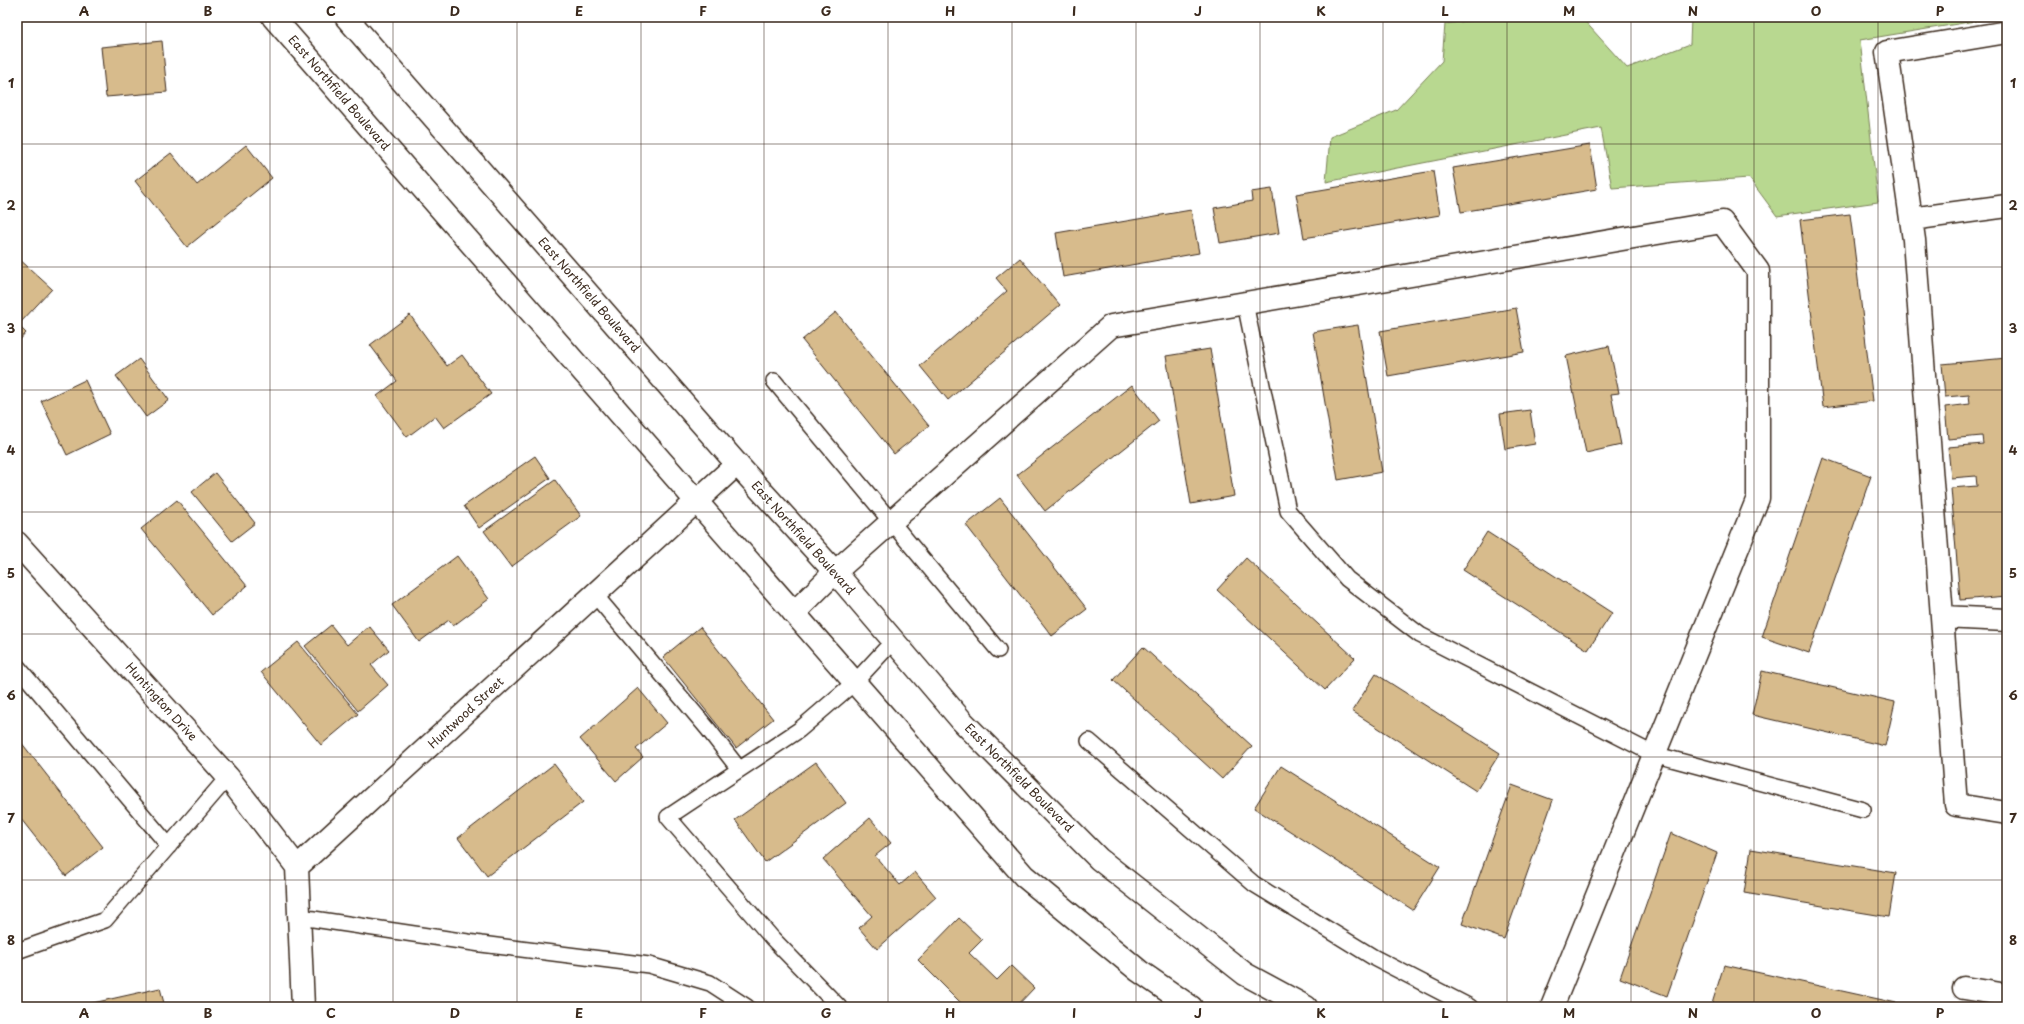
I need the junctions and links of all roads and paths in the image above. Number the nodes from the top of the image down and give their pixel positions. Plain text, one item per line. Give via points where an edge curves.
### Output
1 (273, 17) edge
2 (346, 17) edge
3 (2007, 32) edge
4 (2007, 206) edge
5 (1911, 220) junction
6 (1245, 304) junction
7 (774, 381) dead end
8 (737, 464) junction
9 (696, 502) junction
10 (890, 523) junction
11 (19, 551) edge
12 (835, 572) junction
13 (595, 595) junction
14 (794, 613) junction
15 (1942, 617) junction
16 (2007, 620) edge
17 (893, 640) junction
18 (998, 650) dead end
19 (17, 666) edge
20 (855, 682) junction
21 (1089, 741) dead end
22 (1653, 754) junction
23 (739, 769) junction
24 (228, 777) junction
25 (1863, 810) dead end
26 (2007, 813) edge
27 (169, 846) junction
28 (298, 867) junction
29 (300, 917) junction
30 (17, 952) edge
31 (1964, 988) dead end
32 (2007, 996) edge
33 (303, 1007) edge
34 (747, 1007) edge
35 (839, 1007) edge
36 (1191, 1007) edge
37 (1306, 1007) edge
38 (1470, 1007) edge
39 (1552, 1007) edge

1 - 9 street, East Northfield Boulevard
2 - 8 street, East Northfield Boulevard
3 - 5 street via 1887,52
4 - 5 street
5 - 15 street
6 - 10 street via 1111,326
6 - 22 lane via 1288,510 1347,579 1420,635
6 - 22 street via 1722,222 1758,271 1758,498
7 - 10 lane
8 - 9 street, Huntwood Street
8 - 12 street, East Northfield Boulevard
9 - 13 street, Huntwood Street
9 - 14 street, East Northfield Boulevard
10 - 12 street
10 - 18 lane
11 - 24 street, Huntington Drive
12 - 14 street
12 - 17 street, East Northfield Boulevard
13 - 23 lane
13 - 28 street, Huntwood Street
14 - 20 street, East Northfield Boulevard
15 - 16 street
15 - 26 street via 1956,805
17 - 20 lane
17 - 37 street, East Northfield Boulevard via 962,721 1099,859 1245,974
19 - 27 lane
20 - 23 lane via 799,730
20 - 36 street, East Northfield Boulevard via 1024,876 1139,972
21 - 38 lane via 1254,884 1373,956
22 - 25 lane
22 - 39 street
23 - 35 lane via 668,817 772,938
24 - 27 lane
24 - 28 street, Huntington Drive
27 - 30 lane via 105,920
28 - 29 street
29 - 33 street
29 - 34 lane via 481,944 649,965 710,983
31 - 32 street

